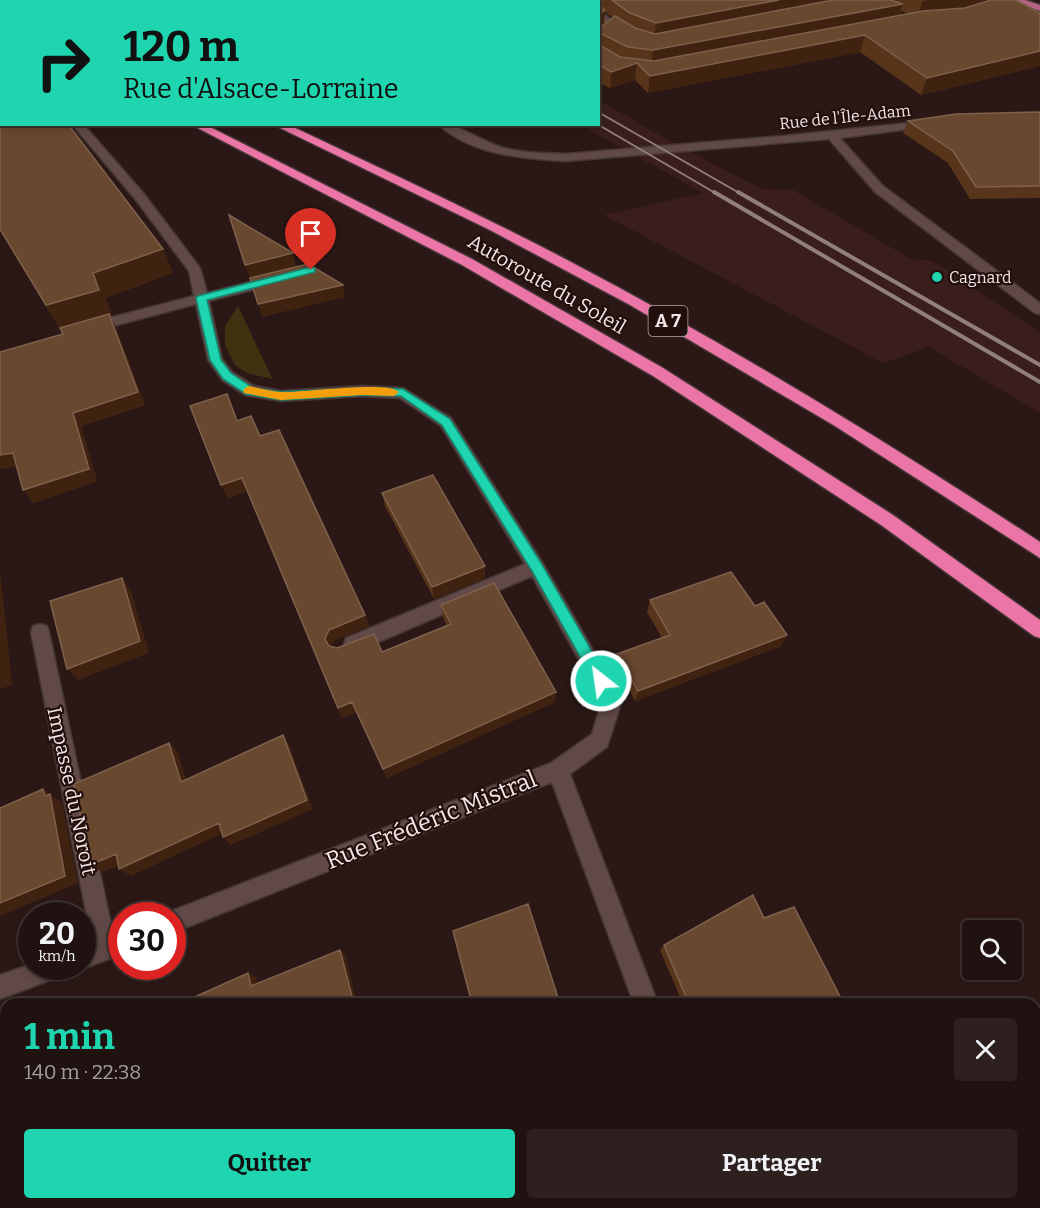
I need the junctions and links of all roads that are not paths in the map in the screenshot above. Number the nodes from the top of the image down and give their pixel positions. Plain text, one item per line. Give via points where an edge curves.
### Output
1 (1015, 2) edge
2 (1040, 9) edge
3 (600, 15) edge
4 (638, 42) edge
5 (939, 123) edge
6 (79, 126) edge
7 (199, 126) edge
8 (281, 126) edge
9 (445, 126) edge
10 (833, 137) junction
11 (289, 276) edge
12 (202, 298) junction
13 (1040, 310) edge
14 (76, 331) edge
15 (1040, 551) edge
16 (537, 567) junction
17 (1040, 630) edge
18 (40, 632) dead end
19 (341, 649) edge
20 (558, 770) junction
21 (186, 916) edge
22 (108, 924) edge
23 (19, 980) edge
24 (0, 987) edge
25 (644, 998) edge

1 - 2 main road
3 - 4 street via 609,29
5 - 10 street, Rue de l'Île-Adam
6 - 12 street via 140,197 195,271
7 - 17 highway, Autoroute du Soleil / A 7 via 467,262 658,372 887,520
8 - 15 highway, Autoroute du Soleil / A 7 via 494,227 695,335 932,478
9 - 10 street, Rue de l'Île-Adam via 477,143 539,157 596,158
10 - 13 street via 879,189
11 - 12 street
12 - 14 street
12 - 16 street via 215,360 227,376 250,391 281,396 403,393 446,422
16 - 19 street
16 - 20 street via 612,700 600,740
18 - 22 street, Impasse du Noroit
20 - 21 street, Rue Frédéric Mistral
20 - 25 street, Rue Frédéric Mistral
23 - 24 street

